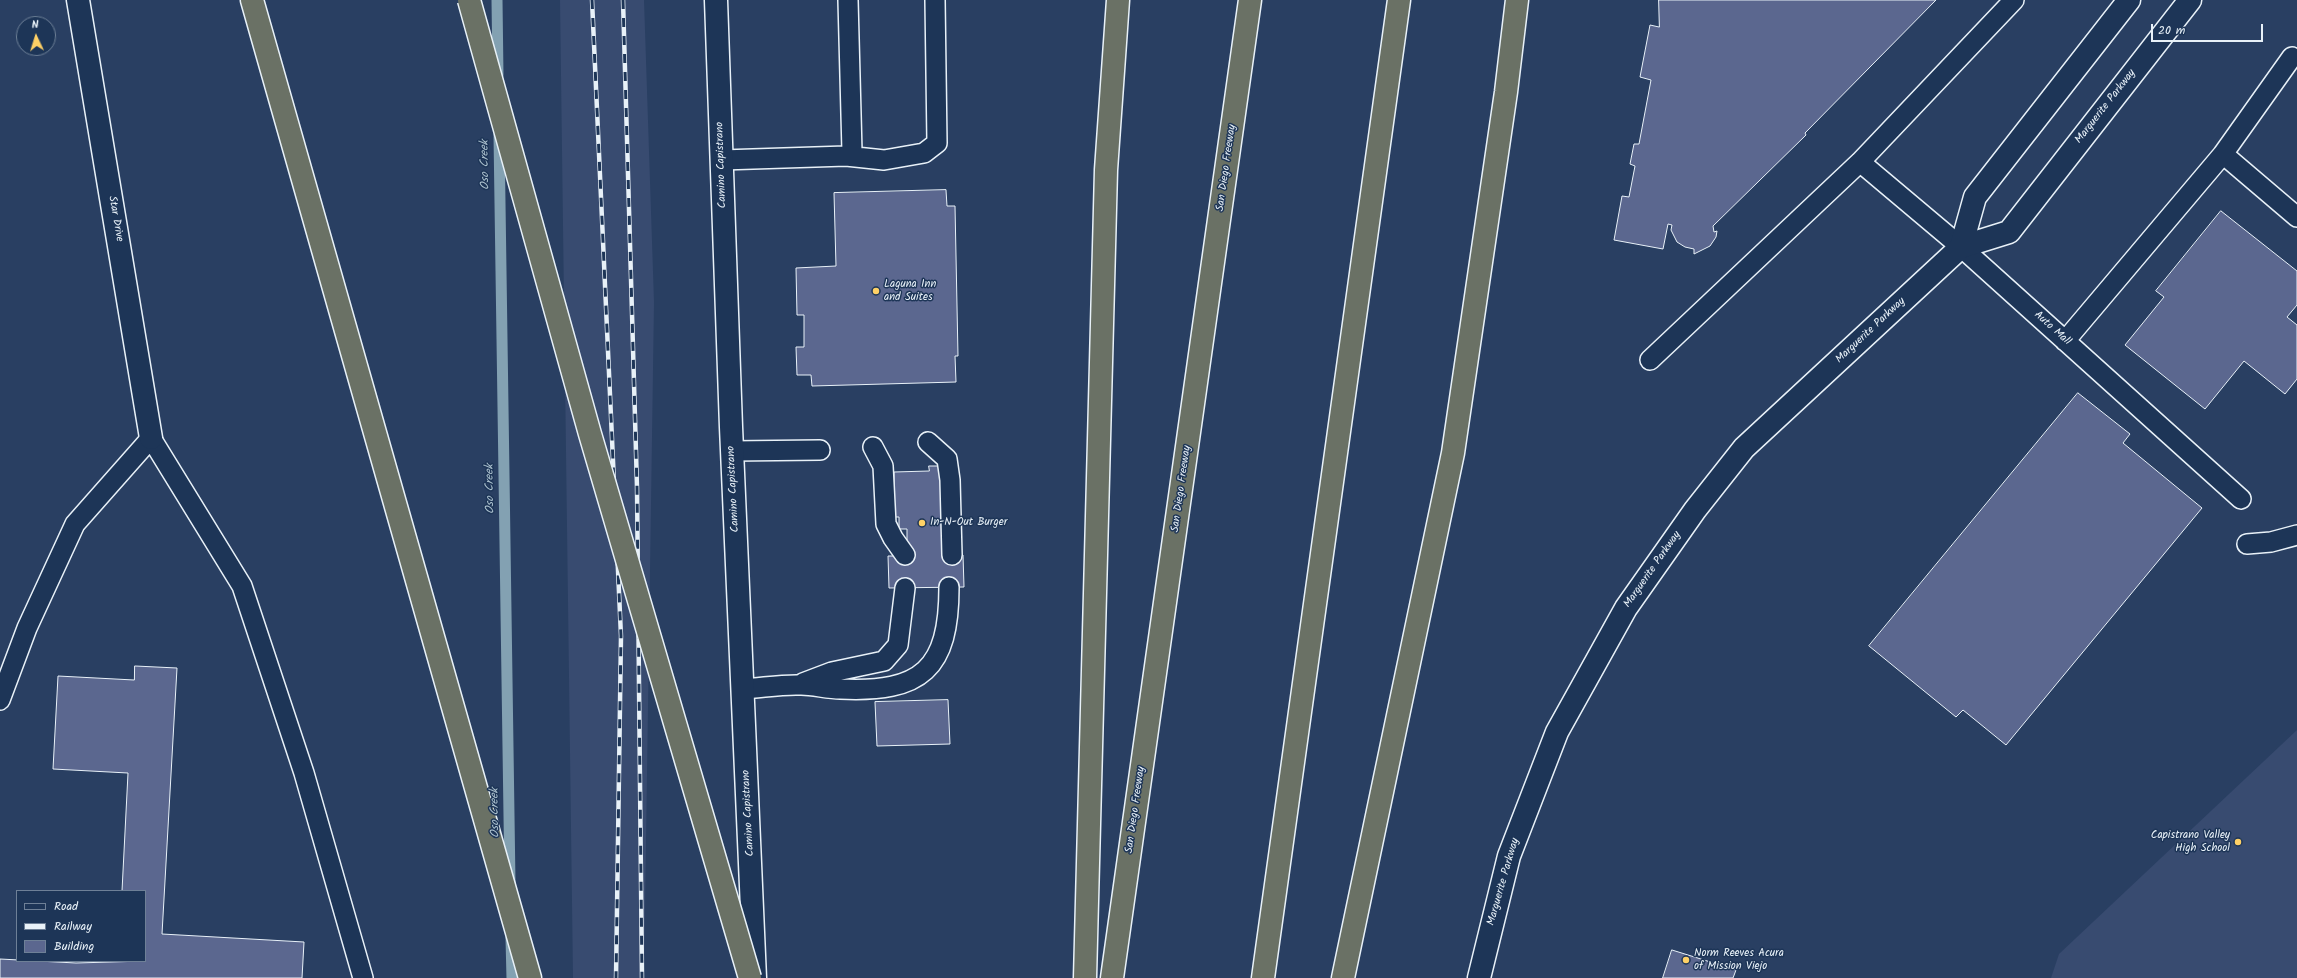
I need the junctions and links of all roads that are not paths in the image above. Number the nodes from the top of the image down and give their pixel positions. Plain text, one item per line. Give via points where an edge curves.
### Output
1 (78, 0) edge
2 (252, 0) edge
3 (469, 0) edge
4 (716, 0) edge
5 (848, 0) edge
6 (935, 0) edge
7 (1118, 0) edge
8 (1250, 0) edge
9 (1399, 0) edge
10 (1517, 0) edge
11 (2014, 0) edge
12 (2129, 0) edge
13 (2190, 0) edge
14 (2295, 54) edge
15 (2224, 154) junction
16 (846, 156) junction
17 (722, 160) junction
18 (1860, 162) junction
19 (2297, 218) edge
20 (1961, 247) junction
21 (2065, 341) junction
22 (1650, 360) dead end
23 (152, 438) junction
24 (928, 442) dead end
25 (873, 446) dead end
26 (820, 450) dead end
27 (732, 451) junction
28 (2241, 499) dead end
29 (2297, 535) edge
30 (2247, 544) dead end
31 (952, 555) dead end
32 (905, 556) dead end
33 (949, 587) dead end
34 (905, 588) dead end
35 (800, 685) junction
36 (743, 689) junction
37 (0, 700) edge
38 (363, 978) edge
39 (530, 978) edge
40 (750, 978) edge
41 (755, 978) edge
42 (1086, 978) edge
43 (1112, 978) edge
44 (1263, 978) edge
45 (1343, 978) edge
46 (1479, 978) edge

1 - 23 main road, Star Drive
2 - 39 highway
3 - 40 highway, bridge via 592,442
4 - 17 main road, Camino Capistrano
5 - 16 lane via 852,152
6 - 16 lane via 937,143 924,153 884,160
7 - 42 highway via 1106,170
8 - 43 highway, San Diego Freeway
9 - 44 highway
10 - 45 highway via 1453,453
11 - 18 lane
12 - 20 main road via 1975,197
13 - 20 main road, Marguerite Parkway via 2009,232
14 - 15 lane
15 - 19 lane
15 - 21 lane
16 - 17 lane
17 - 27 main road, Camino Capistrano
18 - 20 lane, Auto Mall
18 - 22 lane
20 - 21 lane, Auto Mall
20 - 46 main road, Marguerite Parkway via 1744,448 1695,510 1626,608 1557,732 1509,856
21 - 28 lane, Auto Mall
23 - 37 lane via 75,524 27,628
23 - 38 lane via 242,586 304,773
24 - 31 lane via 947,459
25 - 32 lane via 883,466 886,524
26 - 27 lane
27 - 36 main road, Camino Capistrano
29 - 30 lane via 2271,542
33 - 35 lane via 948,621 941,650 925,671 909,683 884,688 840,689
34 - 35 lane via 898,645 884,661 832,672
35 - 36 lane
36 - 41 main road, Camino Capistrano

